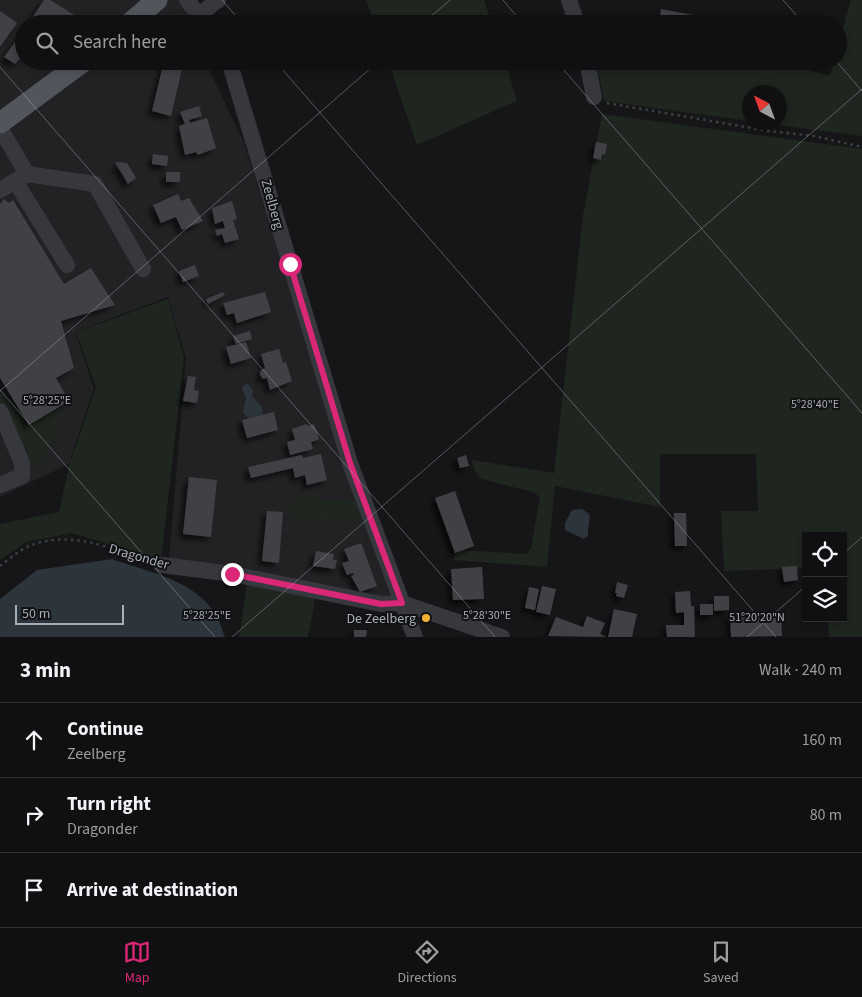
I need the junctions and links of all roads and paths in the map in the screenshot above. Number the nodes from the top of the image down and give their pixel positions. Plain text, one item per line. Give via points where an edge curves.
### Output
1 (157, 0) edge
2 (187, 0) edge
3 (218, 0) edge
4 (569, 0) edge
5 (140, 15) edge
6 (199, 15) edge
7 (205, 15) edge
8 (574, 15) edge
9 (72, 70) edge
10 (233, 70) edge
11 (589, 70) edge
12 (594, 97) joint
13 (0, 123) edge
14 (0, 128) edge
15 (862, 147) edge
16 (21, 177) junction
17 (0, 190) edge
18 (67, 265) dead end
19 (143, 269) dead end
20 (0, 411) edge
21 (0, 485) edge
22 (162, 565) joint
23 (0, 566) edge
24 (402, 603) junction
25 (415, 637) edge
26 (502, 637) edge

1 - 5 main road
2 - 6 street
3 - 7 street
4 - 8 street
9 - 13 main road
10 - 24 street, Zeelberg via 350,463
11 - 12 street
12 - 15 path via 603,103 814,136
14 - 16 street
16 - 17 street
16 - 18 street
16 - 19 street via 94,184
20 - 21 street via 22,463 22,476
22 - 23 path, Dragonder via 69,539 25,548
22 - 24 street, Dragonder via 232,574 381,604
24 - 25 street, Zeelberg
24 - 26 street

